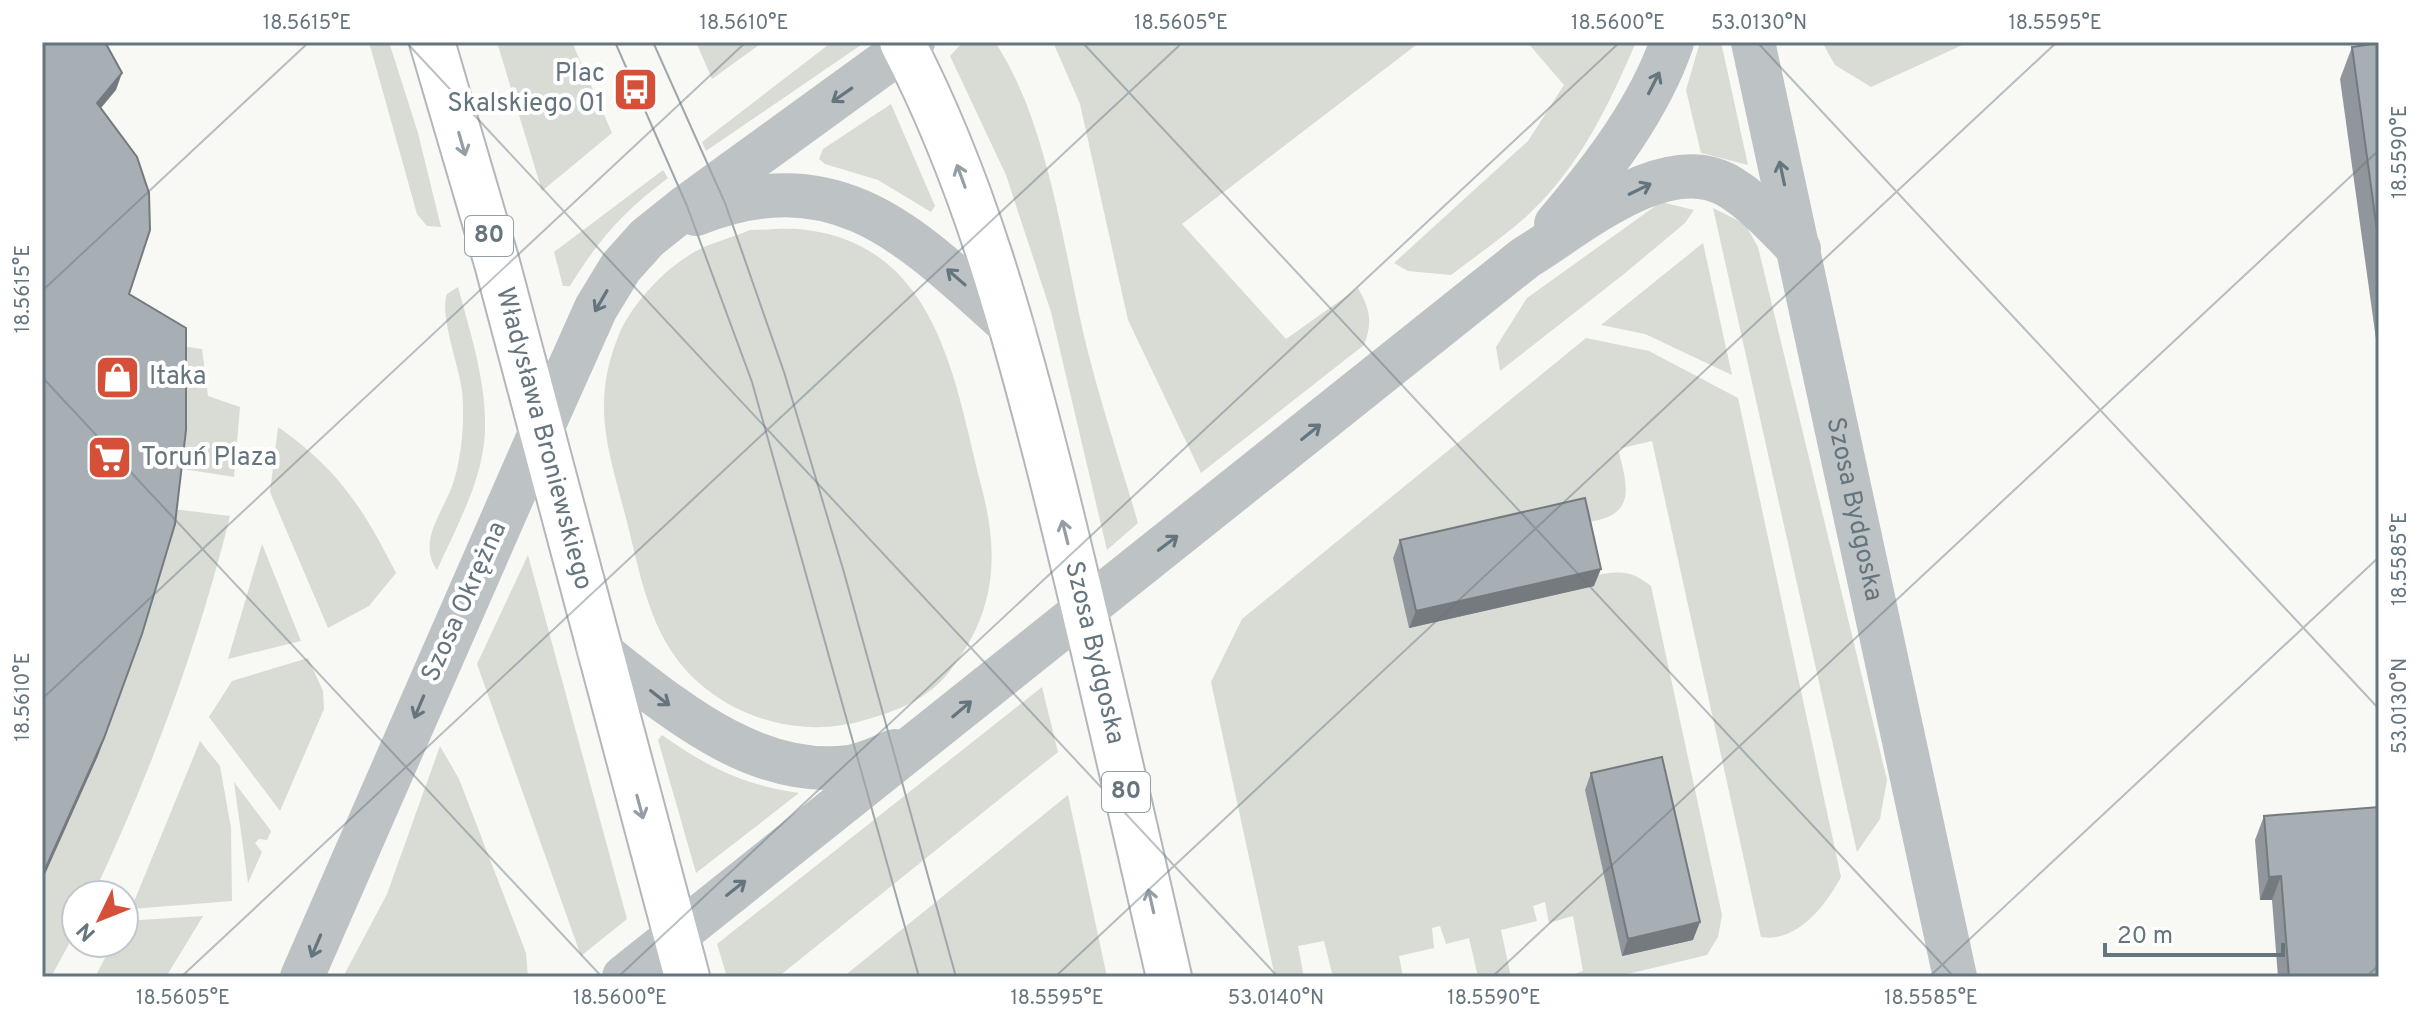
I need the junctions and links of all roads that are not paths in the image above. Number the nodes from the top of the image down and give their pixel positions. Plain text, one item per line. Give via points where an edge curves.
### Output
1 (432, 42) edge
2 (1672, 42) edge
3 (1753, 42) edge
4 (907, 44) edge
5 (647, 238) junction
6 (1799, 249) junction
7 (1525, 258) junction
8 (1014, 329) junction
9 (541, 431) junction
10 (1084, 607) junction
11 (598, 650) junction
12 (929, 736) junction
13 (681, 957) edge
14 (302, 977) edge
15 (624, 977) edge
16 (1169, 977) edge
17 (1955, 977) edge

1 -> 9 main road, Władysława Broniewskiego / 80
7 -> 2 street via 1592,183 1641,107
6 -> 3 street, Szosa Bydgoska
4 -> 5 street, Szosa Okrężna
8 -> 4 main road, 80 via 946,135
8 -> 5 street, Szosa Okrężna via 879,217 806,195 725,203
5 -> 9 street, Szosa Okrężna via 596,308
7 -> 6 street via 1638,188 1665,178 1695,176 1727,185 1750,201
6 - 17 street, Szosa Bydgoska
10 -> 7 street
10 -> 8 main road, Szosa Bydgoska / 80
9 - 11 main road, Władysława Broniewskiego / 80
9 -> 14 street, Szosa Okrężna
12 -> 10 street
16 -> 10 main road, Szosa Bydgoska / 80
11 -> 12 street via 673,708 746,751 812,768 862,764
11 -> 13 main road, 80
13 -> 12 street
13 - 15 street

